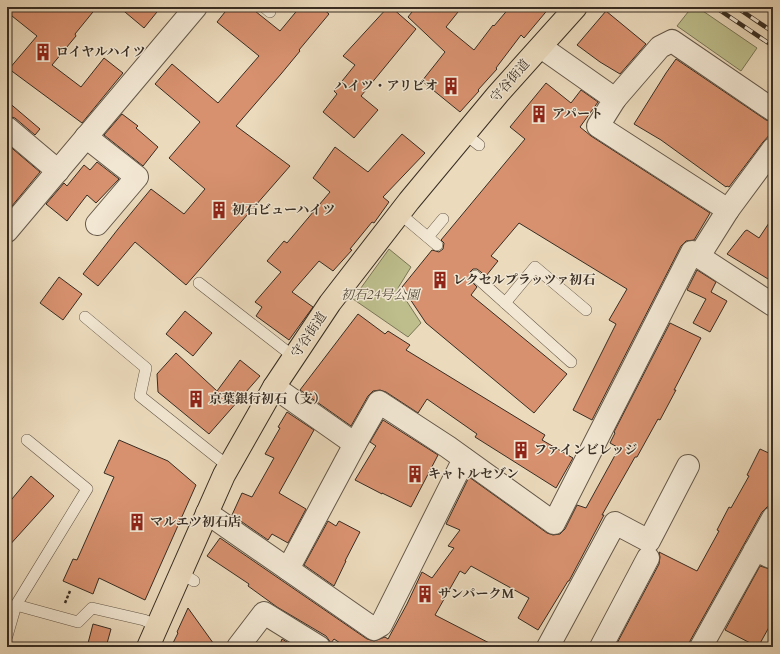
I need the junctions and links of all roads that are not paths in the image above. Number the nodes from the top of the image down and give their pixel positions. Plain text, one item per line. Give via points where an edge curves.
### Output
1 (196, 7) edge
2 (576, 7) edge
3 (541, 47) junction
4 (615, 99) junction
5 (773, 110) edge
6 (7, 128) edge
7 (86, 137) junction
8 (773, 149) edge
9 (58, 171) junction
10 (728, 210) junction
11 (399, 213) junction
12 (444, 219) dead end
13 (97, 224) dead end
14 (8, 228) edge
15 (428, 237) junction
16 (437, 245) dead end
17 (699, 256) junction
18 (475, 276) dead end
19 (199, 283) dead end
20 (505, 303) junction
21 (773, 304) edge
22 (586, 310) dead end
23 (86, 317) dead end
24 (294, 357) junction
25 (571, 362) dead end
26 (274, 387) junction
27 (27, 440) dead end
28 (355, 444) junction
29 (464, 459) junction
30 (230, 465) junction
31 (688, 466) dead end
32 (207, 513) junction
33 (773, 518) edge
34 (764, 554) edge
35 (648, 558) dead end
36 (288, 569) junction
37 (16, 605) junction
38 (157, 626) junction
39 (7, 636) edge
40 (148, 647) edge
41 (238, 647) edge
42 (319, 647) edge
43 (548, 647) edge
44 (600, 647) edge
45 (701, 647) edge

1 - 7 street
2 - 3 main road, 守谷街道
3 - 4 street
3 - 11 main road, 守谷街道 via 498,94 472,140
4 - 5 street via 660,47 672,41
4 - 10 street via 598,126
6 - 9 street
7 - 9 street
7 - 13 street via 137,177
8 - 10 street
9 - 14 street
10 - 17 street
11 - 15 lane
11 - 24 main road, 守谷街道 via 330,303
12 - 15 lane
15 - 16 lane
17 - 21 street
17 - 29 street via 692,252 554,523
18 - 20 lane
19 - 24 lane
20 - 22 lane via 535,267
20 - 25 lane
23 - 30 lane via 146,368 140,396
24 - 26 main road, 守谷街道
26 - 28 street
26 - 30 main road, 守谷街道
27 - 37 lane via 87,489
28 - 29 street via 379,402
28 - 36 street
29 - 36 street via 381,625 374,629 353,609
30 - 32 main road, 守谷街道
31 - 43 street via 649,541 615,523
32 - 36 street
32 - 38 main road, 守谷街道 via 188,577
33 - 34 street
34 - 45 street
35 - 44 street
37 - 38 lane via 78,622 92,608 144,620
37 - 39 lane
38 - 40 main road, 守谷街道
41 - 42 street via 248,623 264,613

